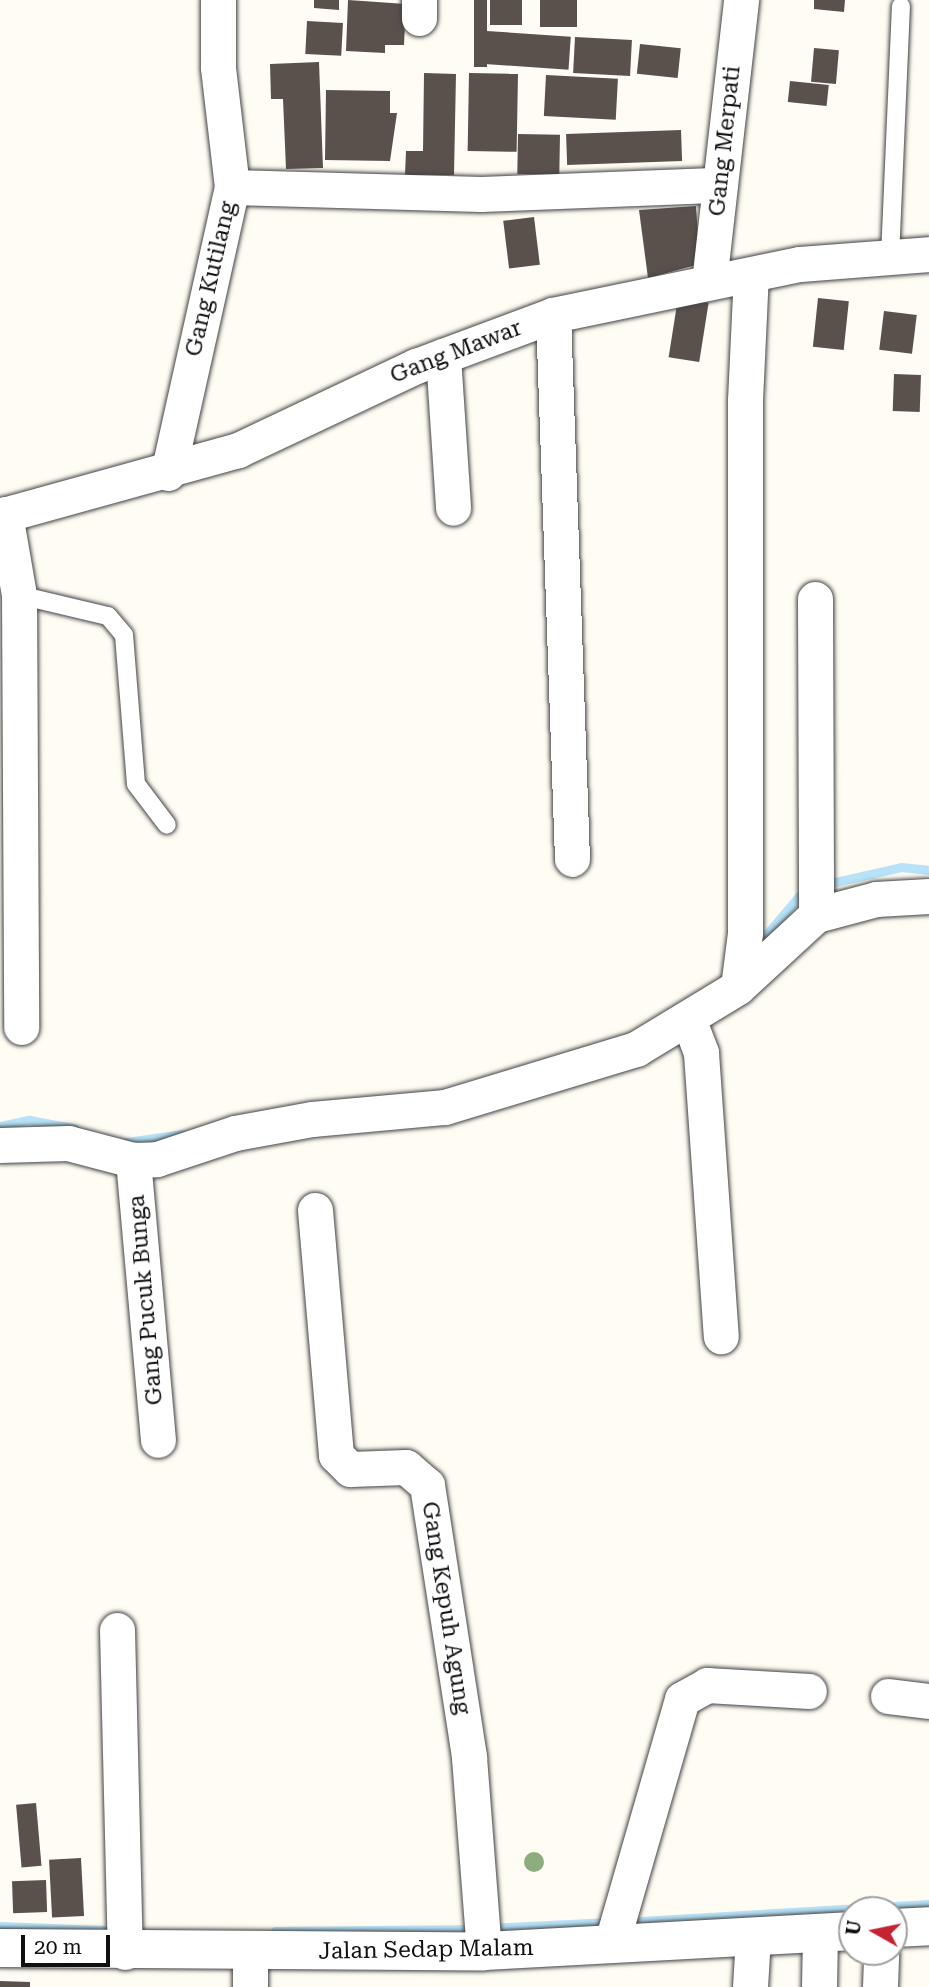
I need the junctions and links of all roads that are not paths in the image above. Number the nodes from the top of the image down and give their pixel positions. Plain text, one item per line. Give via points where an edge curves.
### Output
1 (218, 0) edge
2 (741, 0) edge
3 (901, 6) dead end
4 (720, 185) junction
5 (232, 187) junction
6 (929, 254) edge
7 (890, 257) junction
8 (751, 275) junction
9 (709, 282) junction
10 (553, 315) junction
11 (443, 356) junction
12 (168, 472) junction
13 (453, 508) dead end
14 (2, 515) edge
15 (19, 595) junction
16 (816, 599) dead end
17 (167, 825) dead end
18 (572, 859) dead end
19 (815, 894) junction
20 (929, 896) edge
21 (742, 963) junction
22 (689, 1021) junction
23 (21, 1027) dead end
24 (0, 1145) edge
25 (134, 1160) junction
26 (315, 1210) dead end
27 (721, 1336) dead end
28 (158, 1440) dead end
29 (117, 1630) dead end
30 (809, 1691) dead end
31 (888, 1696) dead end
32 (929, 1701) edge
33 (617, 1925) junction
34 (929, 1926) edge
35 (908, 1927) edge
36 (836, 1932) edge
37 (124, 1933) junction
38 (483, 1935) junction
39 (753, 1937) junction
40 (0, 1945) edge
41 (881, 1966) edge
42 (250, 1970) edge
43 (750, 1987) edge
44 (819, 1987) edge
45 (880, 1987) edge

1 - 5 street, Gang Kutilang via 218,68
2 - 4 street, Gang Merpati
3 - 7 lane
4 - 5 street via 469,194
4 - 9 street, Gang Merpati
5 - 12 street, Gang Kutilang
6 - 7 street, Gang Mawar
7 - 8 street, Gang Mawar
8 - 9 street, Gang Mawar
8 - 21 street via 745,400
9 - 10 street, Gang Mawar
10 - 11 street, Gang Mawar
10 - 18 street
11 - 12 street, Gang Mawar via 237,450
11 - 13 street
12 - 14 street, Gang Mawar
14 - 15 street
15 - 17 lane via 108,616 124,635 136,784
15 - 23 street
16 - 19 street
19 - 20 street via 876,899
19 - 21 street
21 - 22 street
22 - 25 street via 636,1049 445,1107 312,1119
22 - 27 street via 701,1053
24 - 25 street via 68,1143
25 - 28 street, Gang Pucuk Bunga
26 - 38 street, Gang Kepuh Agung via 336,1455 350,1469 406,1467 427,1485 469,1757
29 - 37 street
30 - 33 street via 707,1685 682,1699
31 - 32 street
33 - 38 street, Jalan Sedap Malam
33 - 39 street, Jalan Sedap Malam
34 - 35 street
36 - 39 street, Jalan Sedap Malam
36 - 44 street
37 - 40 street, Jalan Sedap Malam
37 - 42 street, Jalan Sedap Malam
38 - 42 street, Jalan Sedap Malam
39 - 43 street
41 - 45 street

